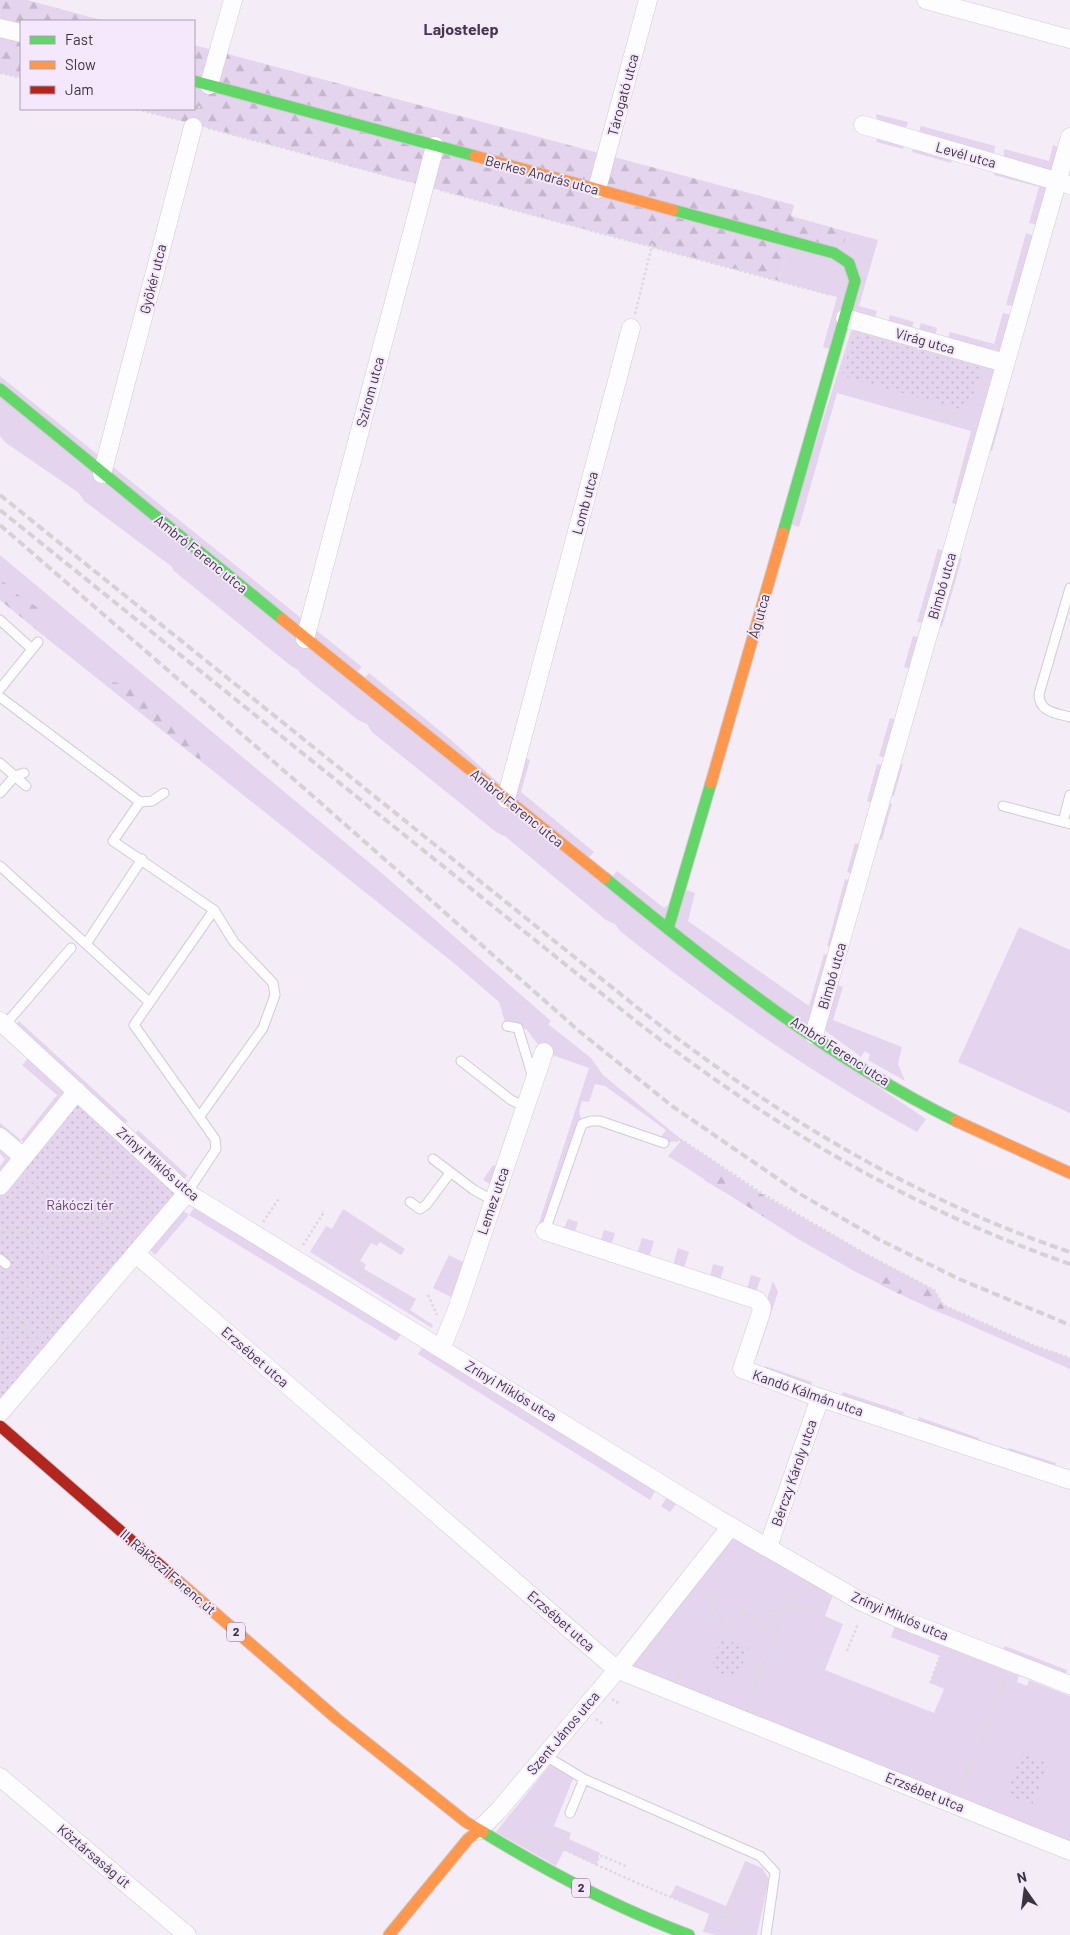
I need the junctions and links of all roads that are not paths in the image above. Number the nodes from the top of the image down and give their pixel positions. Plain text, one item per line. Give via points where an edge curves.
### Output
1 (233, 0) edge
2 (648, 0) edge
3 (926, 0) edge
4 (0, 28) edge
5 (20, 34) edge
6 (1070, 38) edge
7 (203, 83) edge
8 (194, 125) road end
9 (863, 125) dead end
10 (1070, 137) edge
11 (435, 146) junction
12 (1064, 183) edge
13 (597, 190) junction
14 (847, 310) junction
15 (631, 328) road end
16 (1005, 363) junction
17 (0, 389) edge
18 (102, 474) junction
19 (1070, 588) edge
20 (0, 620) edge
21 (305, 639) junction
22 (0, 689) edge
23 (0, 697) edge
24 (1070, 717) edge
25 (0, 763) edge
26 (24, 773) dead end
27 (15, 776) junction
28 (26, 786) dead end
29 (0, 793) edge
30 (164, 794) dead end
31 (1070, 795) edge
32 (506, 799) junction
33 (140, 802) junction
34 (1003, 806) dead end
35 (1066, 823) edge
36 (142, 860) junction
37 (0, 866) edge
38 (214, 910) junction
39 (668, 929) junction
40 (86, 944) junction
41 (71, 948) dead end
42 (148, 1001) junction
43 (2, 1023) edge
44 (506, 1026) dead end
45 (814, 1035) junction
46 (544, 1052) dead end
47 (461, 1061) dead end
48 (534, 1081) junction
49 (77, 1091) junction
50 (526, 1107) junction
51 (200, 1116) junction
52 (0, 1137) edge
53 (664, 1143) road end
54 (433, 1159) dead end
55 (20, 1162) junction
56 (1070, 1172) edge
57 (450, 1173) junction
58 (0, 1186) edge
59 (187, 1193) junction
60 (494, 1201) junction
61 (410, 1202) dead end
62 (545, 1231) joint
63 (132, 1250) junction
64 (440, 1349) junction
65 (820, 1398) junction
66 (0, 1414) edge
67 (0, 1426) edge
68 (1070, 1480) edge
69 (731, 1526) junction
70 (768, 1547) junction
71 (616, 1670) junction
72 (1069, 1680) edge
73 (544, 1755) junction
74 (0, 1777) edge
75 (584, 1780) junction
76 (570, 1813) dead end
77 (478, 1831) junction
78 (1070, 1852) edge
79 (675, 1933) edge
80 (766, 1934) edge
81 (187, 1935) edge
82 (388, 1935) edge
83 (689, 1935) edge

1 - 7 street
2 - 13 street, Tárogató utca
3 - 6 street
4 - 5 street
7 - 11 street, Berkes András utca
8 - 18 street, Gyökér utca
9 - 12 street, Levél utca
10 - 12 street, Bimbó utca
11 - 13 street, Berkes András utca
11 - 21 street, Szirom utca
12 - 16 street, Bimbó utca
13 - 14 street, Berkes András utca via 834,253 849,263 854,271 855,281
14 - 16 street, Virág utca
14 - 39 street, Ág utca
15 - 32 street, Lomb utca
16 - 45 street, Bimbó utca
17 - 18 street, Ambró Ferenc utca
18 - 21 street, Ambró Ferenc utca
19 - 24 lane via 1039,694 1044,710
20 - 22 lane via 35,645
21 - 32 street, Ambró Ferenc utca
23 - 33 lane
25 - 27 lane
26 - 27 lane
27 - 28 lane
27 - 29 lane
30 - 33 lane via 152,801
31 - 35 lane
32 - 39 street, Ambró Ferenc utca
33 - 36 lane via 113,841
34 - 35 lane
36 - 38 lane
36 - 40 lane
37 - 40 lane
38 - 42 lane
38 - 51 lane via 234,942 273,982 275,995 263,1028
39 - 45 street, Ambró Ferenc utca
40 - 42 lane
41 - 43 lane
42 - 51 lane via 134,1025
43 - 49 street, Zrínyi Miklós utca
44 - 48 lane via 518,1028
45 - 56 street, Ambró Ferenc utca via 946,1116
46 - 48 street, Lemez utca
47 - 50 lane via 511,1100
48 - 50 street, Lemez utca
49 - 55 street
49 - 59 street, Zrínyi Miklós utca
50 - 60 street, Lemez utca
51 - 59 lane via 215,1139 216,1149
52 - 55 street
53 - 62 lane via 600,1121 582,1124
54 - 57 lane
55 - 58 street
57 - 60 lane
57 - 61 lane via 426,1205 420,1209
59 - 63 street
59 - 64 street, Zrínyi Miklós utca
60 - 64 street, Lemez utca
62 - 65 street, Kandó Kálmán utca via 757,1300 762,1307 761,1313 742,1369
63 - 66 street
63 - 71 street, Erzsébet utca
64 - 69 street, Zrínyi Miklós utca
65 - 68 street, Kandó Kálmán utca
65 - 70 street, Bérczy Károly utca
67 - 77 street, II. Rákóczi Ferenc út / 2 via 337,1719
69 - 70 street, Zrínyi Miklós utca
69 - 71 street, Szent János utca
70 - 72 street, Zrínyi Miklós utca via 882,1612
71 - 73 street, Szent János utca
71 - 78 street, Erzsébet utca
73 - 75 lane
73 - 77 street, Szent János utca
74 - 81 street, Köztársaság út
75 - 76 lane
75 - 80 lane via 760,1856 779,1871
77 - 79 street, 2 via 596,1896
77 - 82 street, Szent János utca
79 - 83 street, 2

